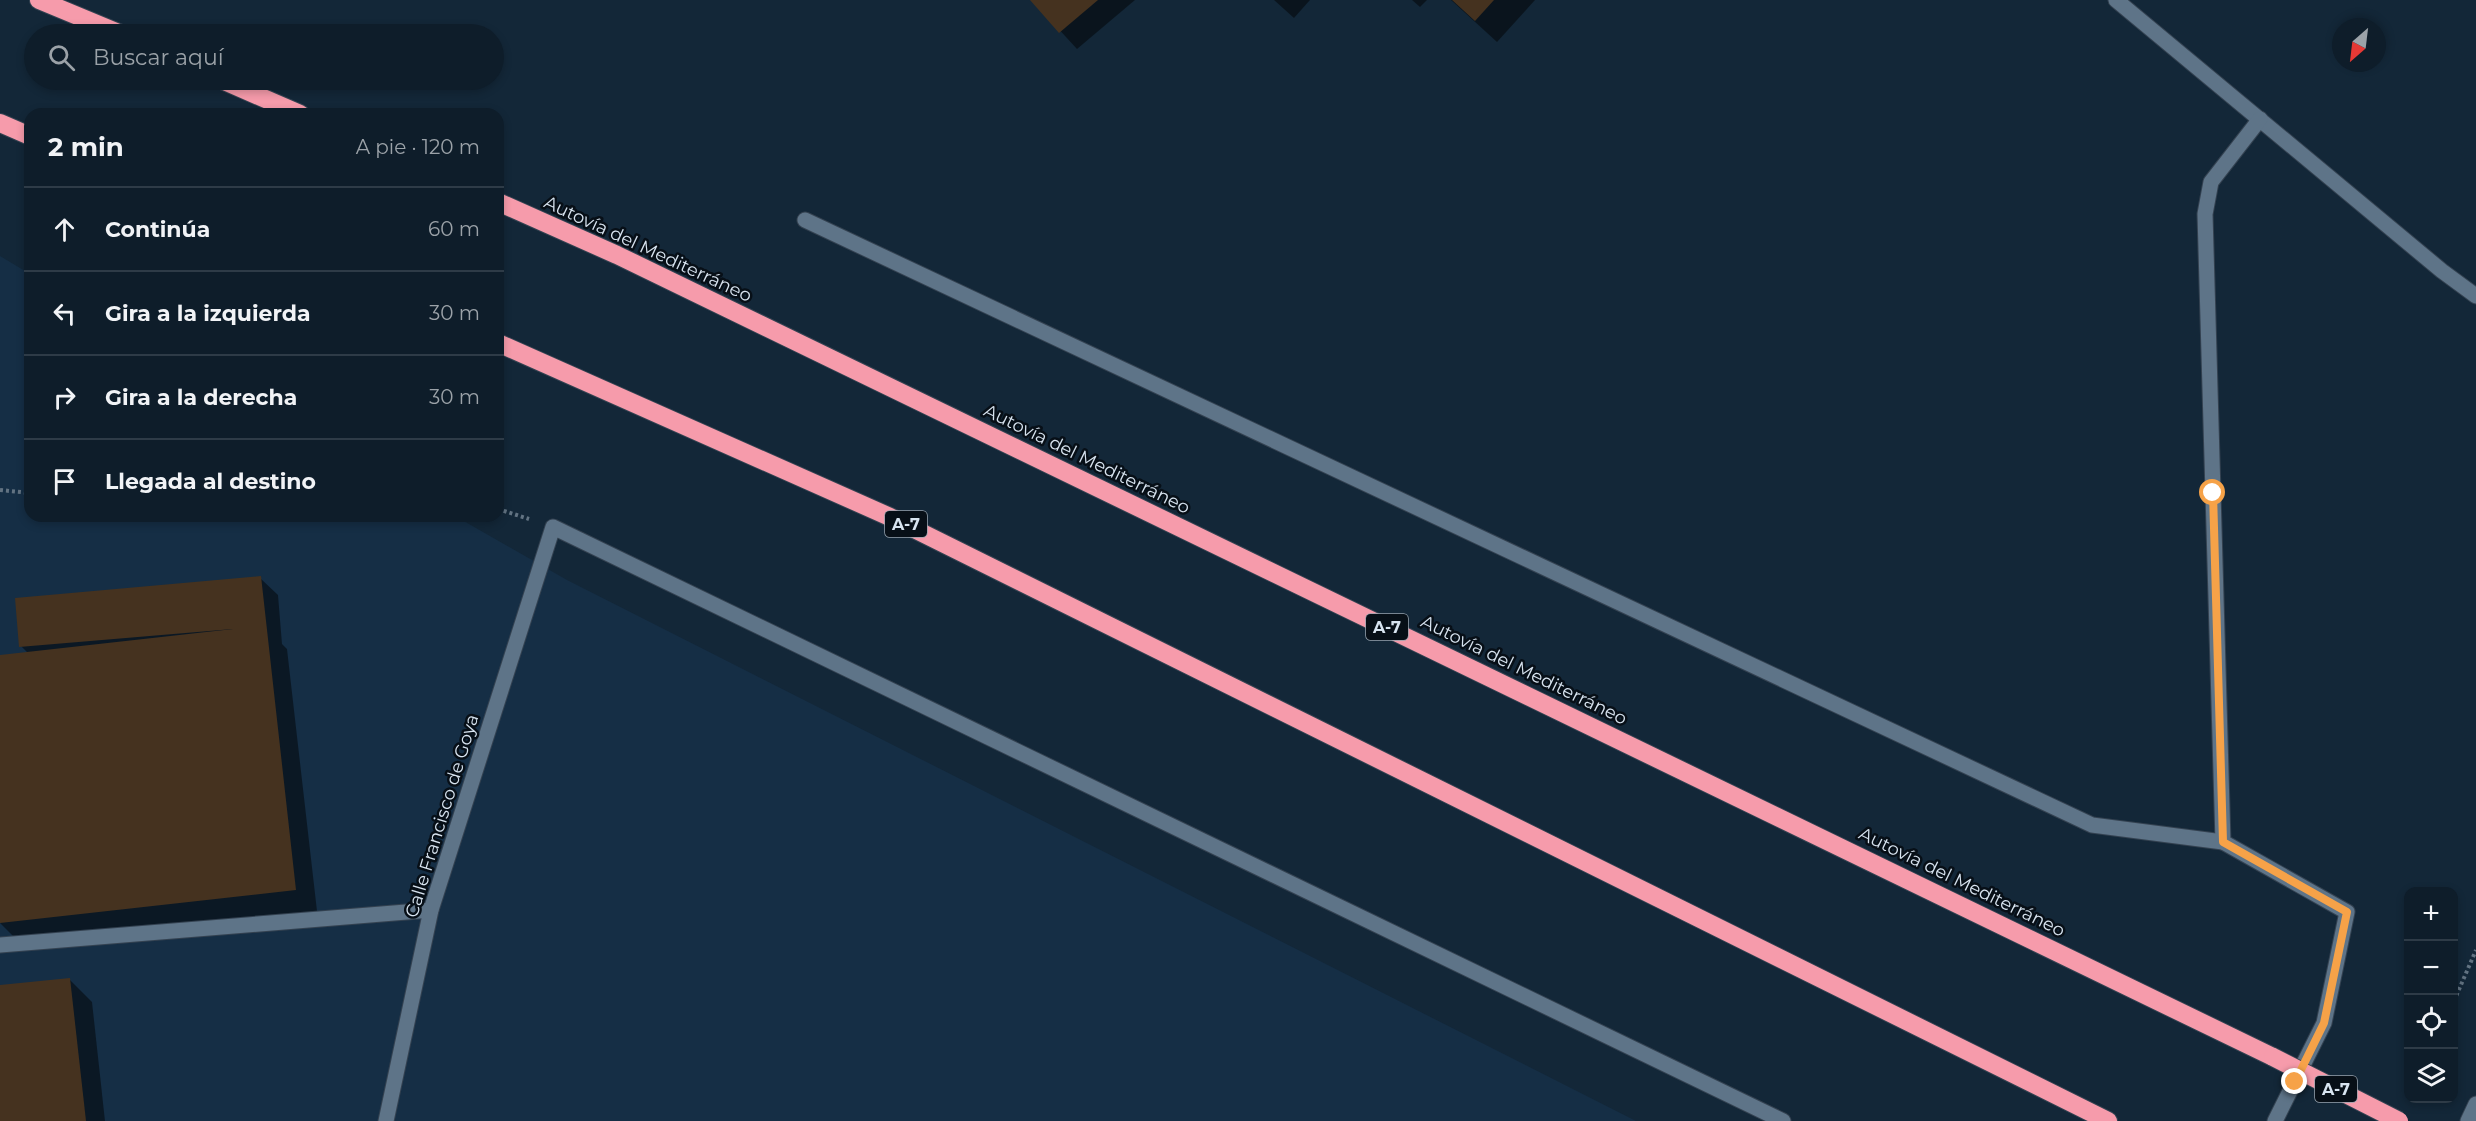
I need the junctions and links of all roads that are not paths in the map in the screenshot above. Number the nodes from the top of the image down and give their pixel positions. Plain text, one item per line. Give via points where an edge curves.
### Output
1 (39, 0) edge
2 (2116, 0) edge
3 (97, 24) edge
4 (245, 90) edge
5 (286, 108) edge
6 (2260, 118) junction
7 (0, 123) edge
8 (24, 133) edge
9 (504, 205) edge
10 (805, 220) dead end
11 (2476, 296) edge
12 (504, 346) edge
13 (2223, 842) junction
14 (431, 910) junction
15 (0, 945) edge
16 (2476, 1104) edge
17 (386, 1121) edge
18 (1783, 1121) edge
19 (2108, 1121) edge
20 (2275, 1121) edge
21 (2399, 1121) edge
22 (2468, 1121) edge

1 - 3 highway
2 - 6 street
4 - 5 highway
6 - 11 street
6 - 13 street via 2211,182 2205,214
7 - 8 highway
9 - 21 highway, Autovía del Mediterráneo / A-7, bridge via 628,260
10 - 13 street via 2092,825
12 - 19 highway, A-7 via 891,517
13 - 20 street via 2347,912 2324,1023
14 - 15 street
14 - 17 street, Calle Francisco de Goya
14 - 18 street, Calle Francisco de Goya via 553,527
16 - 22 street

